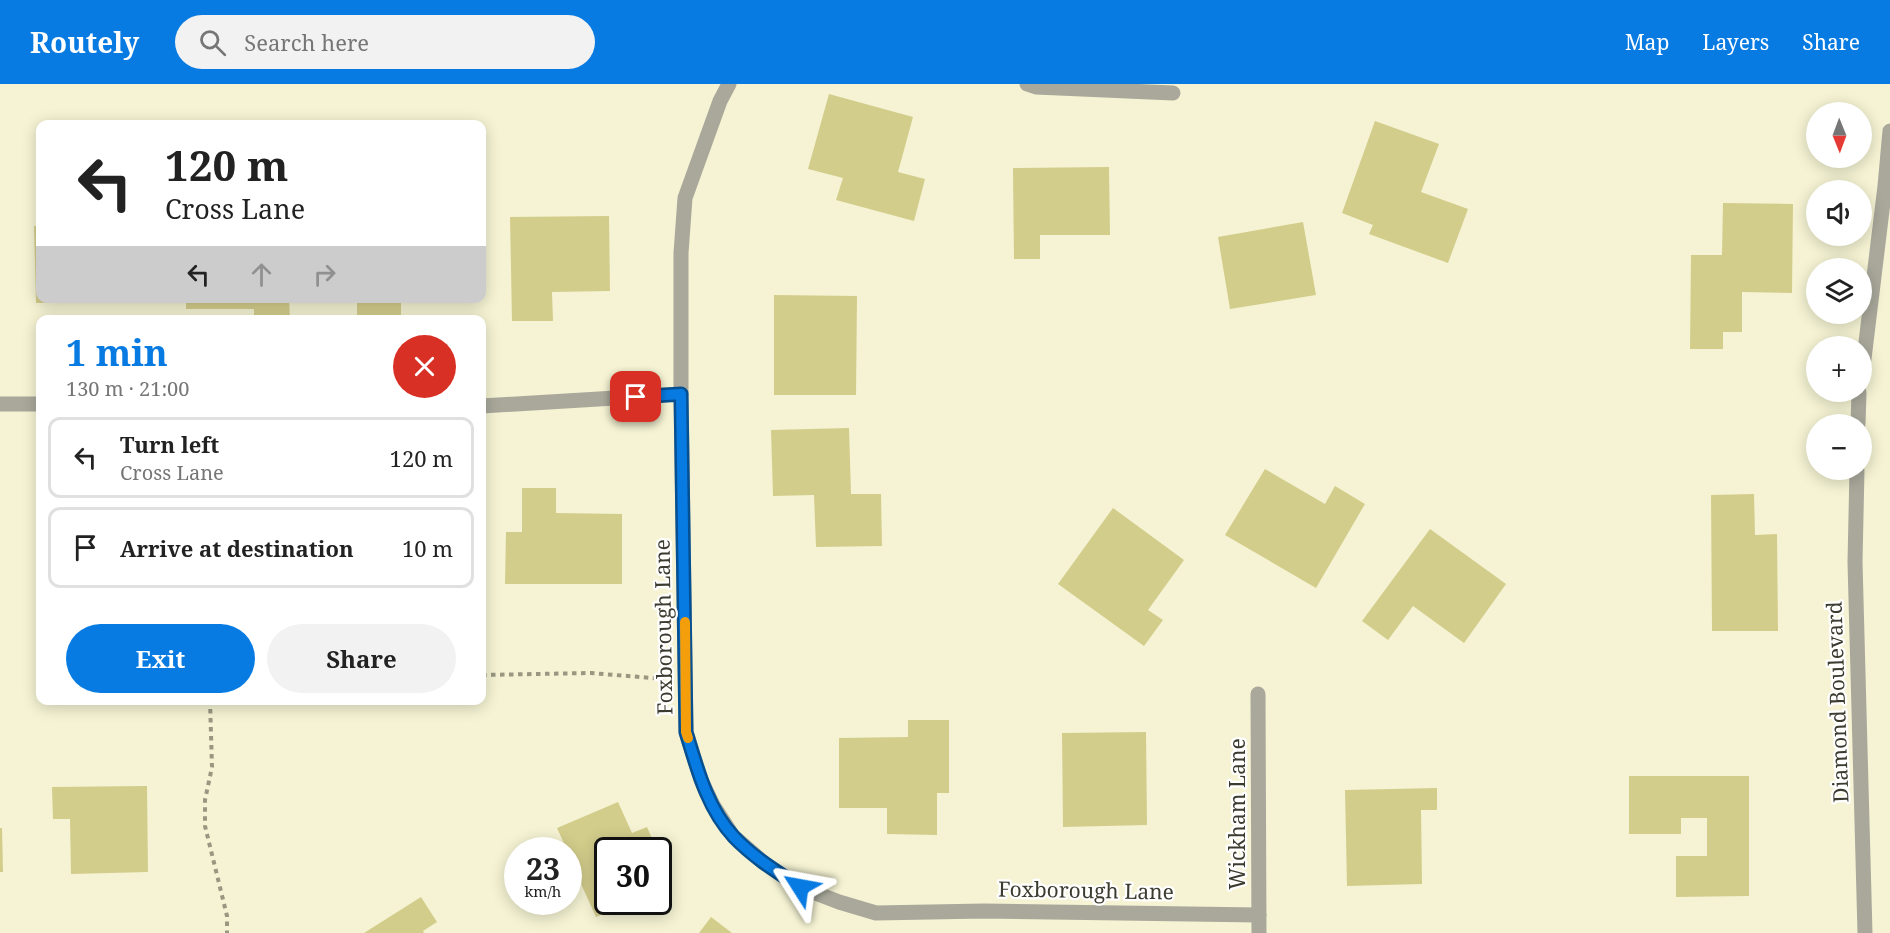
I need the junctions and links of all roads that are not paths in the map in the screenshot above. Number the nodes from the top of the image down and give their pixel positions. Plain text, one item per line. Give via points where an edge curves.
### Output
1 (729, 84) edge
2 (1027, 84) edge
3 (1173, 93) dead end
4 (1890, 131) edge
5 (1888, 186) edge
6 (1867, 336) edge
7 (681, 394) junction
8 (0, 404) edge
9 (36, 404) edge
10 (486, 406) edge
11 (1857, 480) edge
12 (1258, 694) dead end
13 (1259, 915) junction
14 (1259, 933) edge
15 (1865, 933) edge

1 - 7 street, Foxborough Lane via 685,198
2 - 3 street
4 - 5 street
5 - 6 street
7 - 10 street
7 - 13 street, Foxborough Lane via 686,732 701,780 733,836 800,887 876,913
8 - 9 street
11 - 15 street, Diamond Boulevard via 1855,562
12 - 13 street, Wickham Lane
13 - 14 street, Wickham Lane

